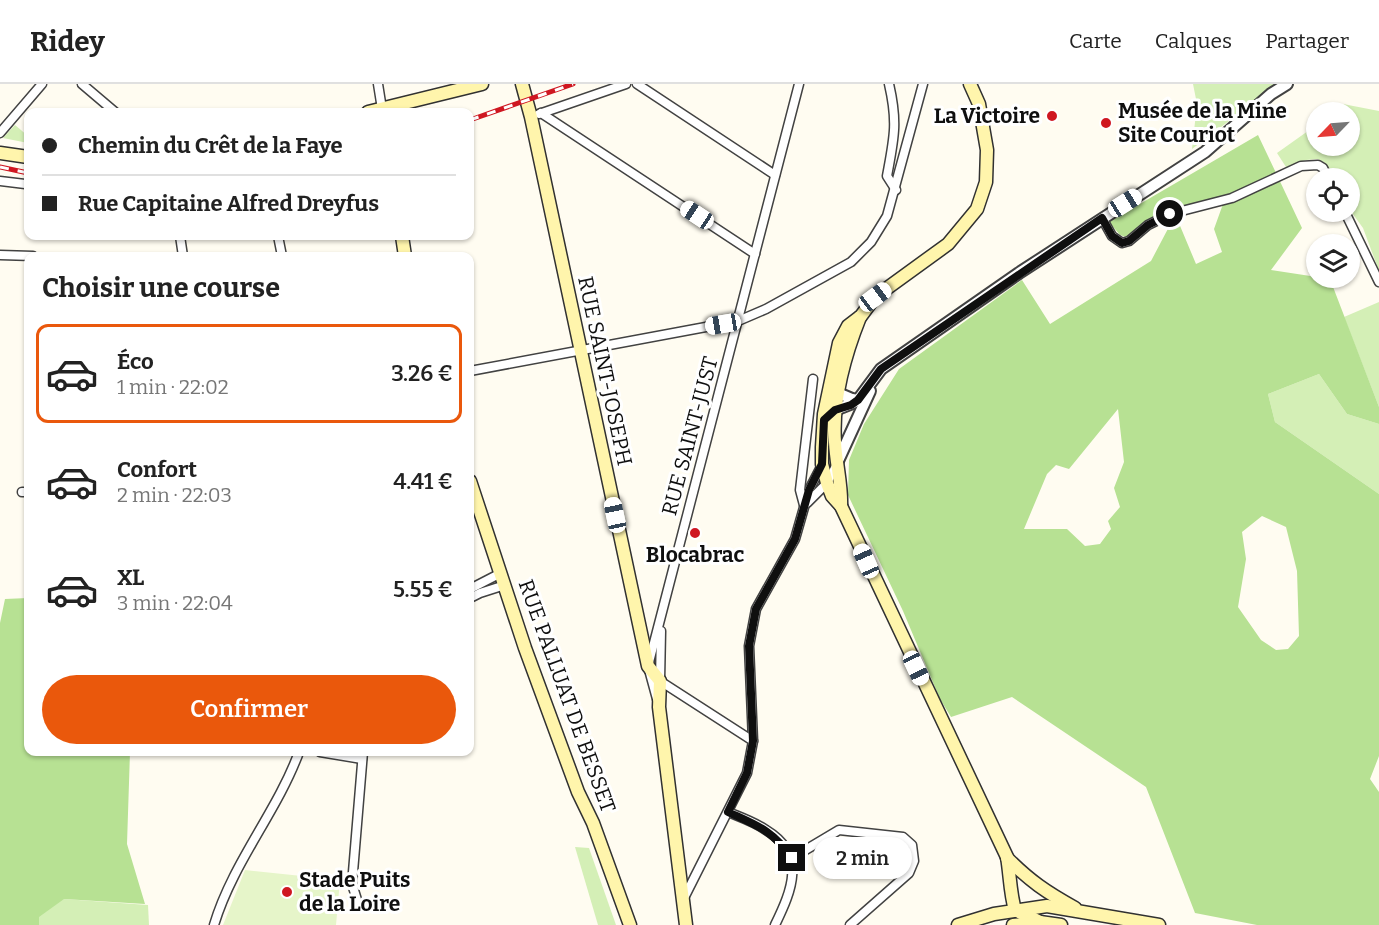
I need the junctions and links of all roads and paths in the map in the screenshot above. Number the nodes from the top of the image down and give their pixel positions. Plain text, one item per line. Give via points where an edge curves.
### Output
1 (42, 84) edge
2 (82, 84) edge
3 (378, 84) edge
4 (482, 84) edge
5 (522, 84) edge
6 (626, 84) edge
7 (637, 84) edge
8 (799, 84) edge
9 (889, 84) edge
10 (922, 84) edge
11 (970, 84) edge
12 (1287, 84) edge
13 (110, 108) edge
14 (382, 108) edge
15 (393, 108) edge
16 (536, 115) junction
17 (0, 133) edge
18 (0, 153) edge
19 (24, 156) edge
20 (1323, 168) edge
21 (775, 175) junction
22 (0, 181) edge
23 (24, 184) edge
24 (896, 190) junction
25 (1102, 218) junction
26 (1350, 222) edge
27 (755, 254) junction
28 (0, 255) edge
29 (24, 256) edge
30 (1379, 282) edge
31 (861, 316) junction
32 (738, 321) junction
33 (580, 350) junction
34 (881, 369) junction
35 (474, 371) edge
36 (813, 379) dead end
37 (838, 393) junction
38 (858, 400) junction
39 (835, 410) junction
40 (824, 420) junction
41 (822, 464) junction
42 (837, 464) junction
43 (827, 483) junction
44 (474, 493) edge
45 (804, 506) junction
46 (841, 506) junction
47 (503, 579) junction
48 (474, 588) edge
49 (474, 596) edge
50 (661, 622) junction
51 (648, 666) junction
52 (660, 681) junction
53 (659, 707) junction
54 (753, 741) junction
55 (297, 756) edge
56 (362, 756) edge
57 (728, 812) junction
58 (1006, 857) junction
59 (792, 858) junction
60 (1011, 897) junction
61 (682, 900) junction
62 (358, 903) dead end
63 (1015, 910) junction
64 (1086, 913) junction
65 (994, 914) junction
66 (1040, 922) junction
67 (214, 925) edge
68 (630, 925) edge
69 (686, 925) edge
70 (775, 925) edge
71 (850, 925) edge
72 (958, 925) edge
73 (1013, 925) edge
74 (1061, 925) edge
75 (1159, 925) edge

1 - 17 street
2 - 13 street
3 - 14 street
4 - 15 main road
5 - 16 main road, RUE SAINT-JOSEPH
6 - 16 street
7 - 21 street
8 - 21 street, RUE SAINT-JUST
9 - 24 street via 896,127 887,176
10 - 24 street
11 - 31 main road via 979,104 987,150 986,182 977,209 948,244 875,297
12 - 25 street via 1205,152
16 - 27 street
16 - 33 main road, RUE SAINT-JOSEPH
18 - 19 main road
20 - 25 street via 1301,166 1232,198 1170,214 1122,243 1112,236
21 - 27 street, RUE SAINT-JUST
22 - 23 street
24 - 32 street via 877,234 851,262
25 - 34 street
26 - 30 street
27 - 32 street, RUE SAINT-JUST
28 - 29 street
31 - 37 main road via 848,348
31 - 40 main road via 848,326 839,343
32 - 33 street
32 - 50 street, RUE SAINT-JUST
33 - 35 street
33 - 51 main road, RUE SAINT-JOSEPH
34 - 38 street
34 - 42 street
36 - 45 street via 800,490
37 - 38 street
37 - 39 main road
38 - 39 street
39 - 40 street
39 - 42 main road
40 - 41 main road
41 - 43 main road
41 - 45 street
42 - 43 street
42 - 46 main road
43 - 45 street
43 - 46 main road
44 - 47 main road, RUE PALLUAT DE BESSET
45 - 54 street via 795,539 756,609 749,646
46 - 58 main road
47 - 48 street
47 - 49 street
47 - 68 main road, RUE PALLUAT DE BESSET via 525,648
50 - 51 street, RUE SAINT-JUST
50 - 52 street, RUE SAINT-JUST
51 - 52 main road
51 - 53 street
52 - 53 main road
52 - 54 street
53 - 61 main road
54 - 57 street via 747,773
55 - 67 street via 289,778 231,879
56 - 62 street via 352,884
57 - 59 street via 766,829 779,839
57 - 61 street
58 - 60 main road
58 - 64 main road via 1044,891
59 - 70 street via 788,898
59 - 71 street via 839,830 903,837 912,845 914,861 909,873
60 - 63 main road
60 - 65 main road
61 - 69 main road
63 - 64 main road via 1047,906
63 - 65 main road
63 - 66 main road
64 - 75 main road
65 - 72 main road
66 - 73 main road
66 - 74 main road

